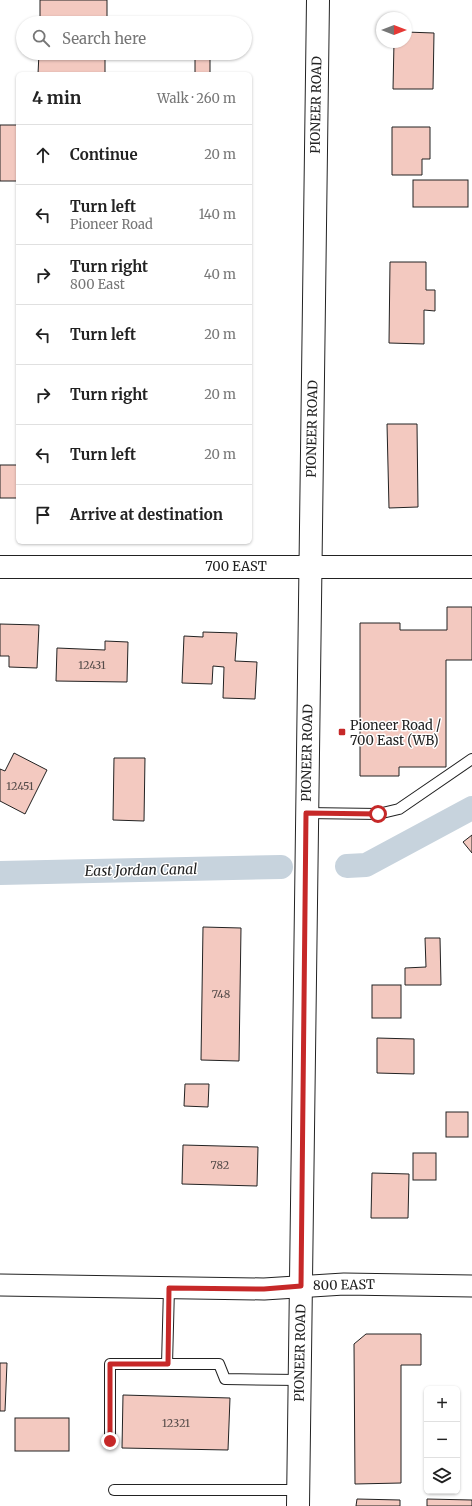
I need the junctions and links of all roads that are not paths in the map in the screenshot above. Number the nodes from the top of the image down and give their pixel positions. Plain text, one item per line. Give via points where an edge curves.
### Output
1 (318, 0) edge
2 (310, 566) junction
3 (0, 567) edge
4 (472, 567) edge
5 (472, 759) edge
6 (306, 813) junction
7 (0, 1285) edge
8 (301, 1286) junction
9 (472, 1286) edge
10 (169, 1288) junction
11 (168, 1364) junction
12 (299, 1380) junction
13 (110, 1441) dead end
14 (114, 1490) dead end
15 (298, 1498) edge

1 - 2 street, PIONEER ROAD
2 - 3 street, 700 EAST
2 - 4 street, 700 EAST
2 - 6 street, PIONEER ROAD
5 - 6 lane via 399,809 378,814
6 - 8 street, PIONEER ROAD
7 - 10 street, 800 EAST
8 - 9 street, 800 EAST
8 - 10 street, 800 EAST via 264,1289
8 - 12 street, PIONEER ROAD
10 - 11 lane
11 - 12 lane via 219,1364 225,1379
11 - 13 lane via 110,1364
12 - 15 street, PIONEER ROAD
14 - 15 lane

